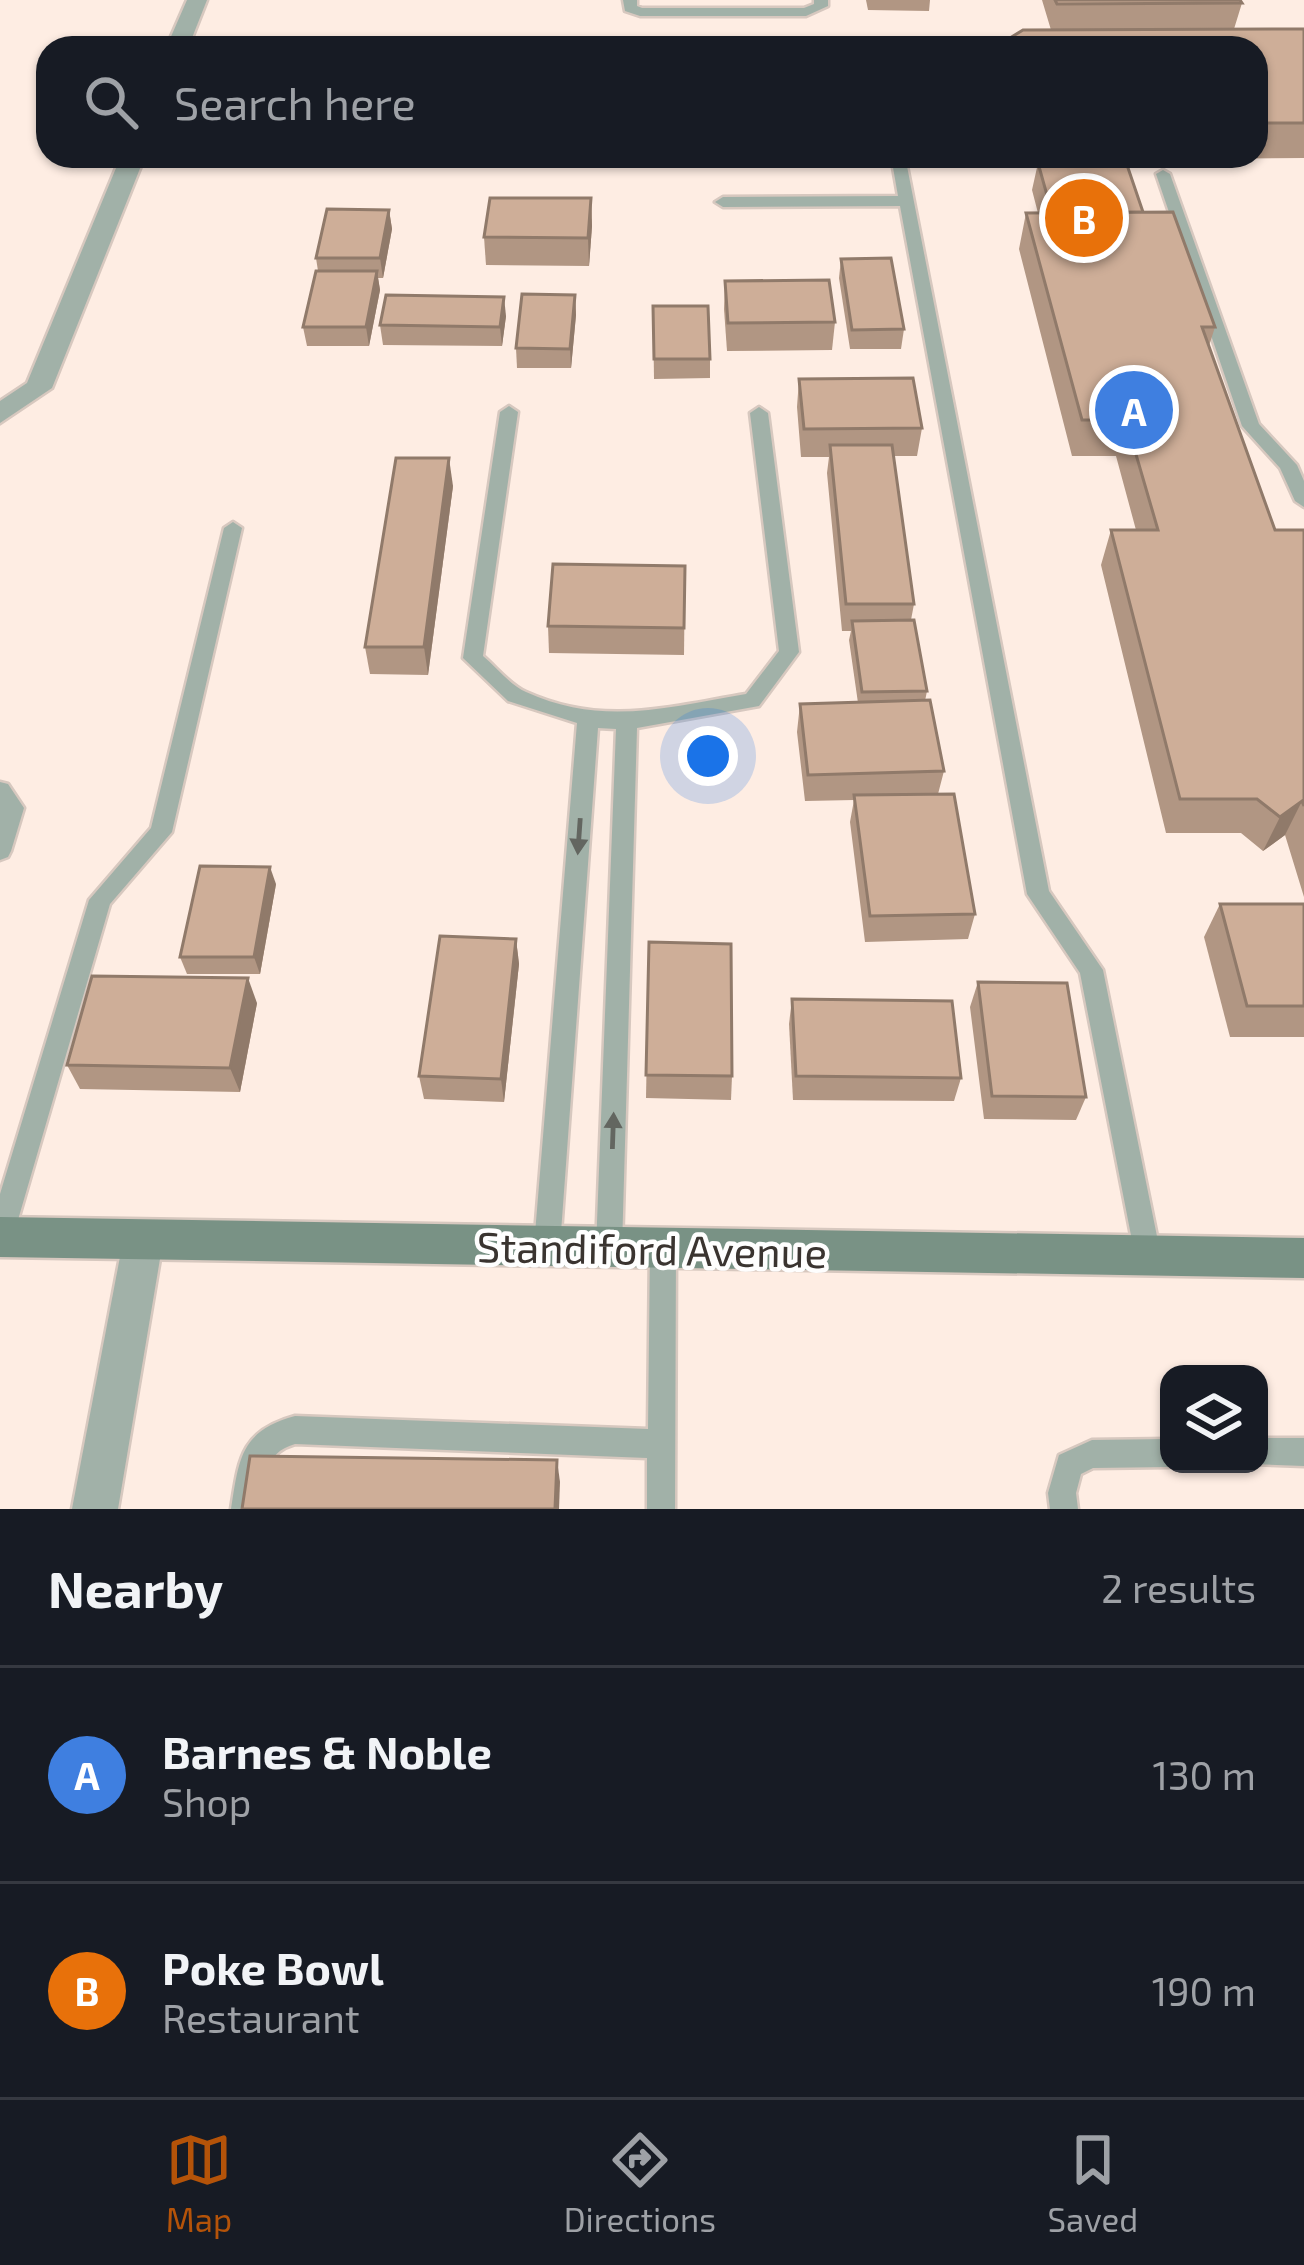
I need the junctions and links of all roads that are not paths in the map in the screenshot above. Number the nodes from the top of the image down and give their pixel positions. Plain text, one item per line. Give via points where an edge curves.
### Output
1 (197, 0) edge
2 (630, 0) edge
3 (821, 0) edge
4 (182, 36) edge
5 (129, 168) edge
6 (900, 168) edge
7 (1163, 173) dead end
8 (907, 201) junction
9 (723, 202) dead end
10 (6, 411) edge
11 (509, 412) dead end
12 (759, 413) dead end
13 (1296, 466) edge
14 (1304, 501) edge
15 (233, 528) dead end
16 (588, 719) junction
17 (627, 722) junction
18 (0, 790) edge
19 (0, 851) edge
20 (0, 1237) edge
21 (143, 1241) junction
22 (547, 1246) junction
23 (609, 1248) junction
24 (663, 1249) junction
25 (1148, 1256) junction
26 (1304, 1258) edge
27 (662, 1444) junction
28 (1268, 1452) edge
29 (1304, 1452) edge
30 (1160, 1454) edge
31 (94, 1509) edge
32 (245, 1509) edge
33 (661, 1509) edge
34 (1064, 1509) edge

1 - 4 street
2 - 3 lane via 640,12 806,12
5 - 10 street via 39,388
6 - 8 lane
7 - 13 lane via 1251,426
8 - 9 lane
8 - 25 lane via 1038,894 1091,970
11 - 16 lane via 473,658 515,696
12 - 17 lane via 789,652 752,701
13 - 14 lane
15 - 20 lane via 160,832 100,900
16 - 17 lane
16 -> 22 lane
23 -> 17 lane
18 - 19 lane via 13,808
20 - 21 main road, Standiford Avenue
21 - 22 main road, Standiford Avenue
21 - 31 street
22 - 23 main road, Standiford Avenue
23 - 24 main road, Standiford Avenue
24 - 25 main road, Standiford Avenue
24 - 27 lane
25 - 26 main road, Standiford Avenue
27 - 32 lane via 295,1430 274,1434 255,1454
27 - 33 lane
28 - 29 lane
30 - 34 lane via 1092,1454 1069,1465

